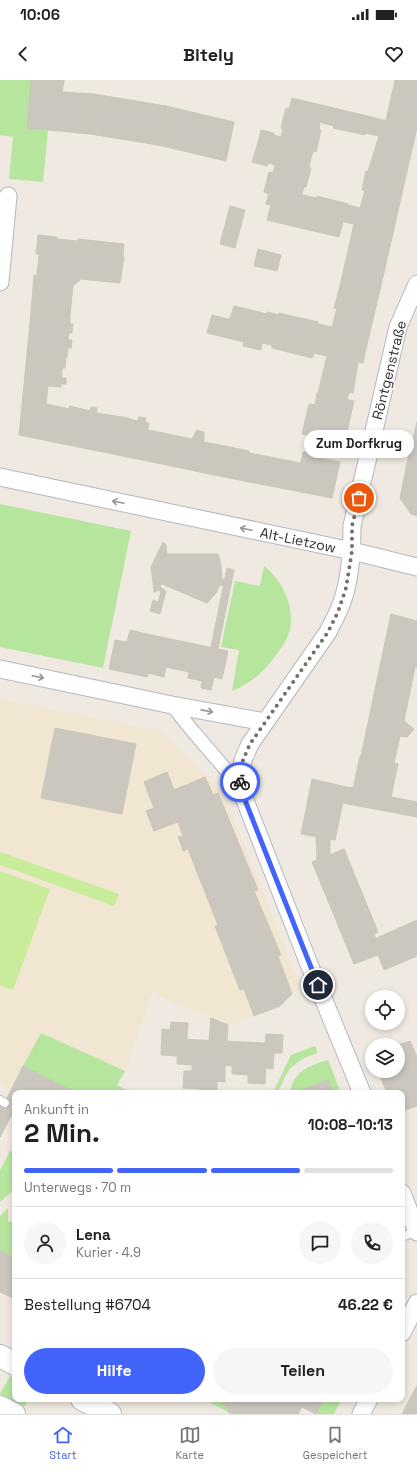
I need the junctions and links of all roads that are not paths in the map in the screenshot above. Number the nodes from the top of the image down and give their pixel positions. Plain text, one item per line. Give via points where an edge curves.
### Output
1 (8, 196) dead end
2 (0, 282) edge
3 (417, 284) edge
4 (0, 477) edge
5 (352, 551) junction
6 (417, 567) edge
7 (0, 669) edge
8 (172, 705) junction
9 (265, 722) junction
10 (239, 785) junction
11 (361, 1090) edge
12 (405, 1201) edge
13 (417, 1232) edge
14 (405, 1236) edge
15 (417, 1303) edge
16 (405, 1327) edge
17 (0, 1356) edge
18 (12, 1362) edge
19 (88, 1402) edge
20 (367, 1402) edge
21 (0, 1407) edge
22 (14, 1414) edge
23 (110, 1414) edge
24 (361, 1414) edge

1 - 2 street
3 - 5 street, Röntgenstraße via 398,327 352,526
5 -> 4 street, Alt-Lietzow
5 - 6 street
5 - 9 street, Alt-Lietzow via 346,588 328,632
7 -> 8 street
8 -> 9 street
8 - 10 street
9 - 10 street, Alt-Lietzow via 243,760
10 - 11 street
12 - 13 street
13 - 14 lane
15 - 16 street
17 - 18 main road
19 - 23 main road
20 - 24 street
21 - 22 main road

